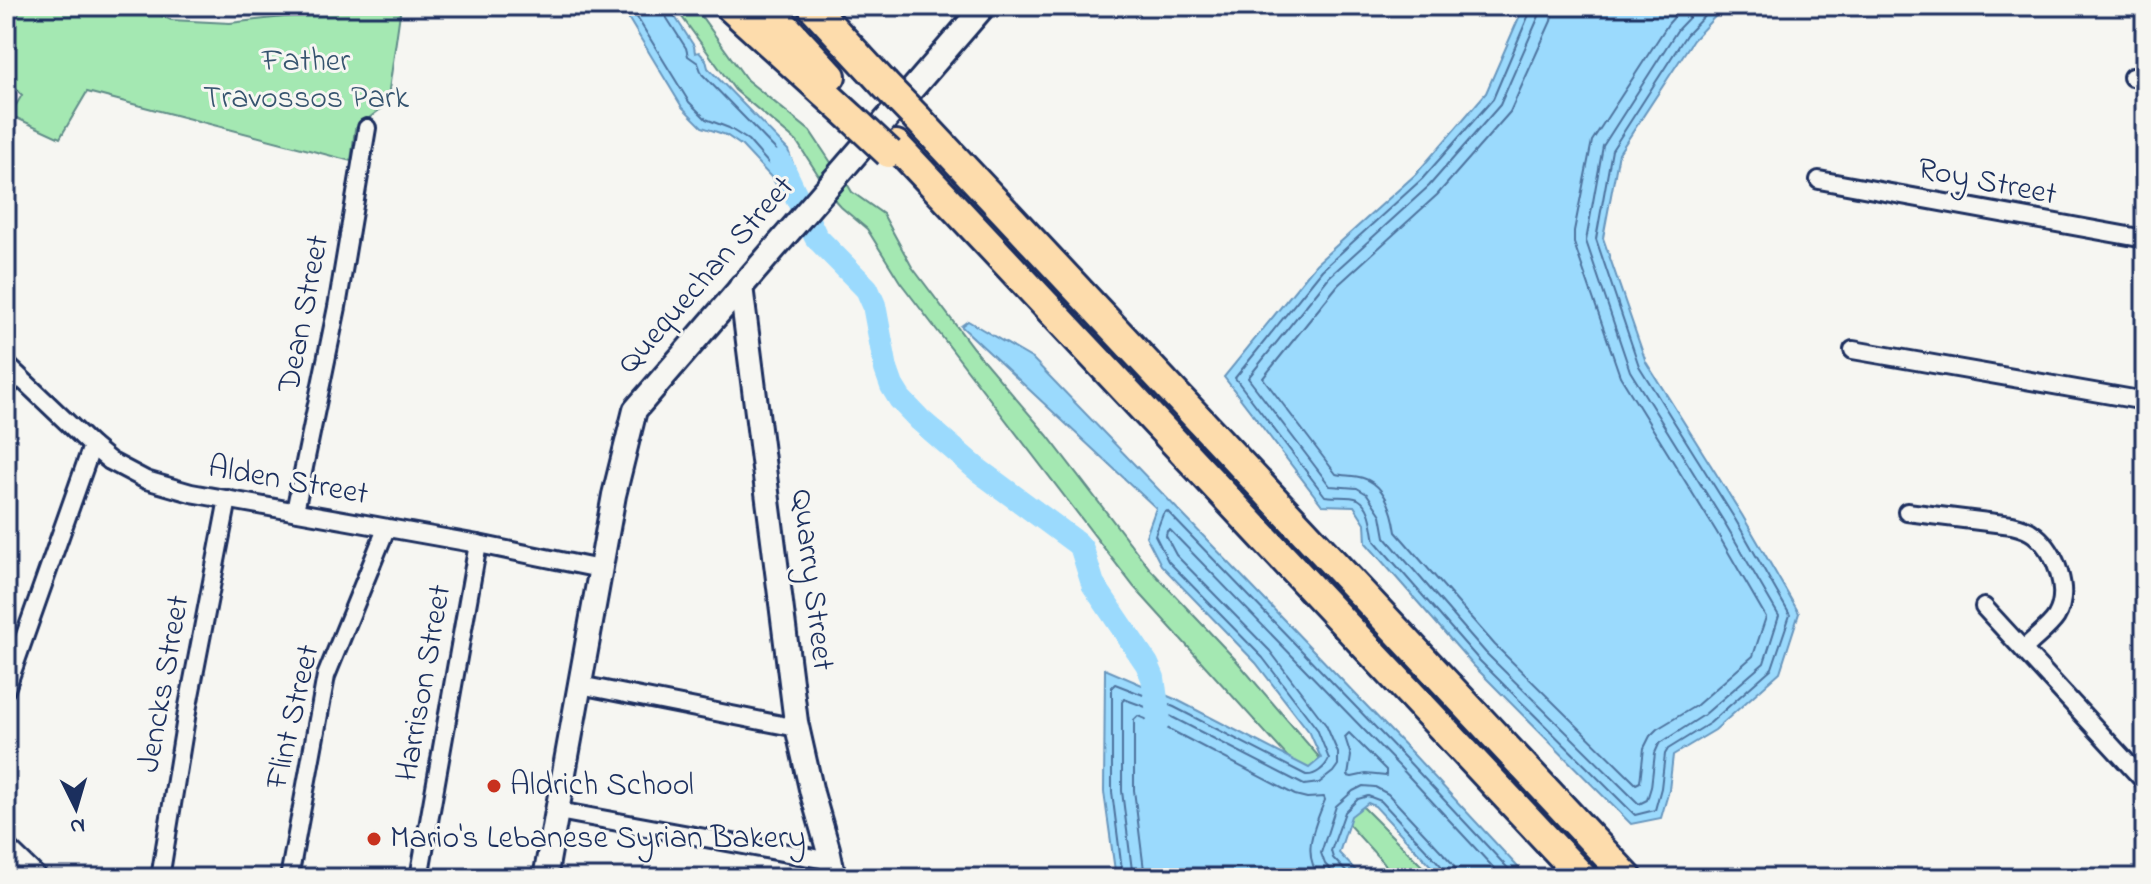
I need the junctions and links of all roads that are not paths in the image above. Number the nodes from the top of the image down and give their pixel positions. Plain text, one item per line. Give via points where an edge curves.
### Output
1 (729, 6) edge
2 (766, 6) edge
3 (812, 6) edge
4 (984, 6) edge
5 (858, 114) junction
6 (367, 128) dead end
7 (1819, 180) dead end
8 (2145, 239) edge
9 (741, 286) junction
10 (1853, 350) dead end
11 (12, 370) edge
12 (6, 389) edge
13 (2145, 401) edge
14 (92, 446) junction
15 (228, 499) junction
16 (295, 511) junction
17 (1907, 512) dead end
18 (386, 529) junction
19 (478, 544) junction
20 (600, 569) junction
21 (1984, 607) dead end
22 (2024, 649) junction
23 (580, 685) junction
24 (6, 689) edge
25 (797, 728) junction
26 (2145, 782) edge
27 (558, 811) junction
28 (6, 850) edge
29 (832, 869) edge
30 (34, 878) edge
31 (160, 878) edge
32 (289, 878) edge
33 (419, 878) edge
34 (545, 878) edge
35 (1583, 878) edge
36 (1628, 878) edge

1 - 5 highway
2 - 5 highway
3 - 36 highway, bridge
4 - 9 main road, Quequechan Street
5 - 35 highway via 988,244
6 - 16 street, Dean Street
7 - 8 street, Roy Street
9 - 20 main road, Quequechan Street via 634,413
9 - 25 main road, Quarry Street
10 - 13 street
11 - 12 street
11 - 14 street, Alden Street
14 - 15 street, Alden Street via 146,480
14 - 24 street
15 - 16 street, Alden Street
15 - 31 street, Jencks Street
16 - 18 street, Alden Street
17 - 22 street via 2012,525 2027,529 2048,549 2061,582 2061,598 2056,617
18 - 19 street, Alden Street
18 - 32 street, Flint Street via 326,676
19 - 20 street, Alden Street
19 - 33 street, Harrison Street
20 - 23 main road, Quequechan Street
21 - 22 street
22 - 26 street
23 - 25 street
23 - 27 main road, Quequechan Street
25 - 29 main road, Quarry Street
27 - 29 street
27 - 34 main road, Quequechan Street
28 - 30 main road

